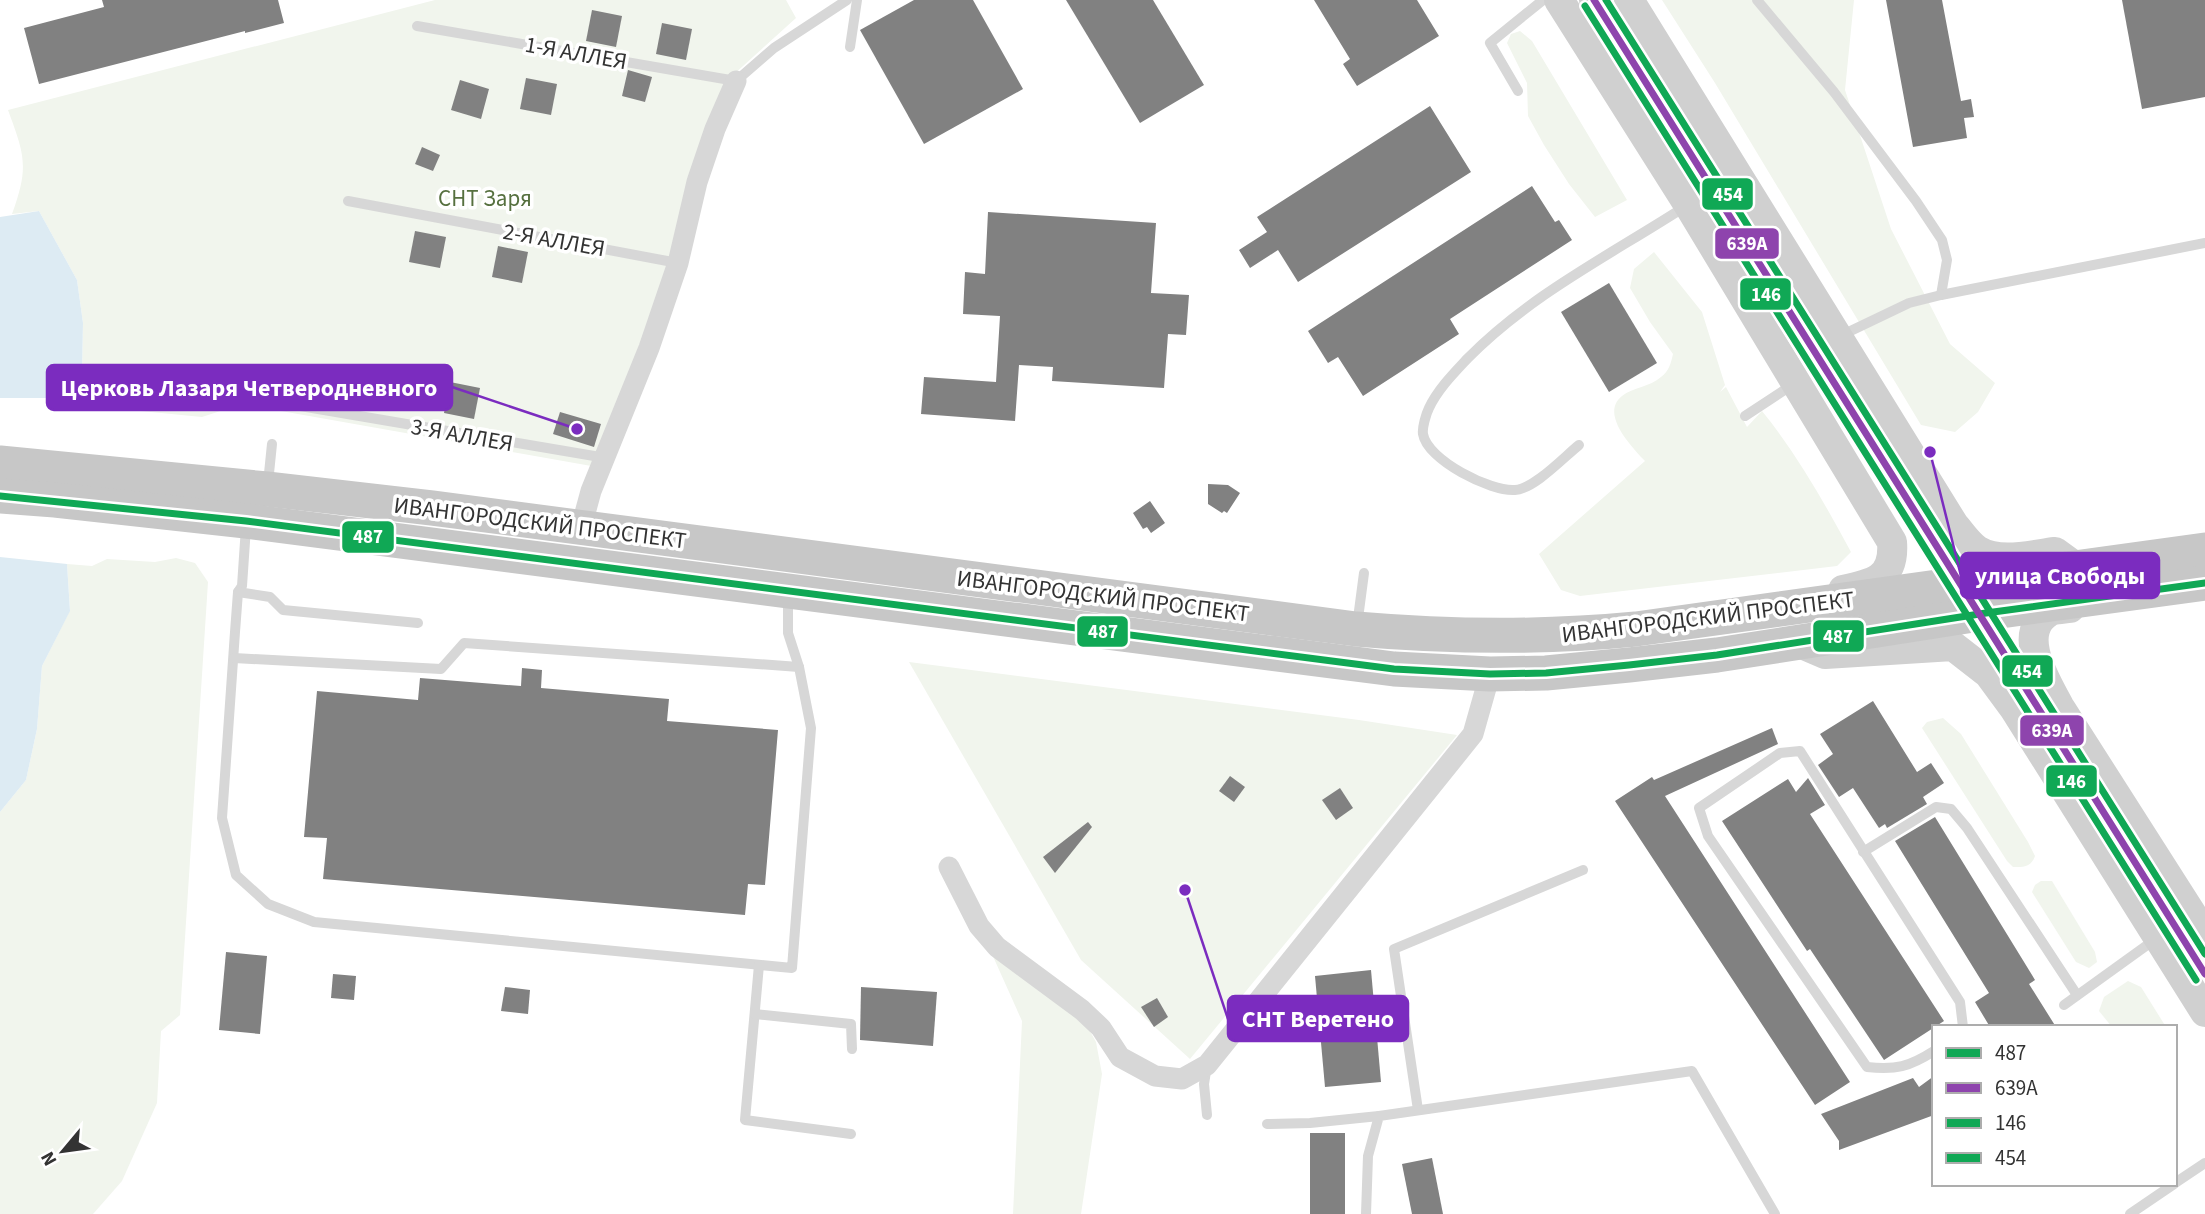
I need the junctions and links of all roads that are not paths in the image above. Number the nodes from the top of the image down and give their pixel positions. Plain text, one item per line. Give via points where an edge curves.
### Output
1 (847, 0) edge
2 (857, 0) edge
3 (1543, 0) edge
4 (1559, 0) edge
5 (1594, 0) edge
6 (1629, 0) edge
7 (1757, 0) edge
8 (417, 26) dead end
9 (850, 47) dead end
10 (736, 81) junction
11 (1518, 91) dead end
12 (348, 201) dead end
13 (1689, 204) junction
14 (2205, 243) edge
15 (678, 263) junction
16 (1941, 295) junction
17 (1839, 337) junction
18 (1796, 382) junction
19 (277, 402) dead end
20 (1745, 416) dead end
21 (272, 444) dead end
22 (1579, 445) dead end
23 (606, 458) junction
24 (0, 463) edge
25 (267, 489) junction
26 (0, 496) edge
27 (247, 521) junction
28 (581, 528) junction
29 (2205, 550) edge
30 (2077, 568) junction
31 (1364, 573) dead end
32 (2205, 583) edge
33 (788, 590) junction
34 (2138, 591) junction
35 (238, 592) junction
36 (1781, 610) junction
37 (418, 623) dead end
38 (1356, 629) junction
39 (1797, 642) junction
40 (234, 658) junction
41 (799, 667) junction
42 (1490, 674) junction
43 (1863, 852) junction
44 (949, 867) dead end
45 (1583, 870) dead end
46 (2205, 935) edge
47 (2160, 937) junction
48 (759, 965) junction
49 (2205, 974) edge
50 (2077, 995) junction
51 (2064, 1005) dead end
52 (2205, 1012) edge
53 (755, 1014) junction
54 (1963, 1025) edge
55 (852, 1049) dead end
56 (1932, 1052) edge
57 (1207, 1065) junction
58 (1418, 1110) junction
59 (1207, 1115) dead end
60 (1379, 1116) junction
61 (1267, 1124) dead end
62 (851, 1134) dead end
63 (2205, 1163) edge
64 (2177, 1182) edge
65 (2171, 1186) edge
66 (1366, 1214) edge
67 (1775, 1214) edge
68 (2130, 1214) edge

1 - 10 lane via 774,48
2 - 9 lane
3 - 11 lane via 1490,43
4 - 13 main road
5 - 49 main road, bridge
6 - 17 main road
7 - 16 lane via 1834,92 1942,240 1947,260
8 - 10 lane, 1-Я АЛЛЕЯ
10 - 15 street via 696,182
12 - 15 lane, 2-Я АЛЛЕЯ
13 - 18 main road
13 - 22 lane via 1510,318 1451,376 1427,411 1423,434 1432,451 1447,463 1495,487 1516,491 1531,485
14 - 16 lane
15 - 23 street
16 - 17 lane via 1909,303
17 - 30 main road via 1954,526 1975,548 1997,556 2055,552
18 - 20 lane
18 - 36 main road via 1892,542 1893,553 1887,570 1872,584 1794,600
19 - 23 lane, 3-Я АЛЛЕЯ
21 - 25 lane
23 - 28 street
24 - 25 highway, ИВАНГОРОДСКИЙ ПРОСПЕКТ
25 - 28 highway, ИВАНГОРОДСКИЙ ПРОСПЕКТ
26 - 27 highway, ИВАНГОРОДСКИЙ ПРОСПЕКТ
27 - 33 highway, ИВАНГОРОДСКИЙ ПРОСПЕКТ
27 - 35 lane
28 - 38 highway, ИВАНГОРОДСКИЙ ПРОСПЕКТ
29 - 30 highway, ИВАНГОРОДСКИЙ ПРОСПЕКТ
30 - 36 highway, ИВАНГОРОДСКИЙ ПРОСПЕКТ
31 - 38 lane
32 - 34 highway, ИВАНГОРОДСКИЙ ПРОСПЕКТ
33 - 41 lane via 788,633
33 - 42 highway, ИВАНГОРОДСКИЙ ПРОСПЕКТ via 1394,669
34 - 39 highway, ИВАНГОРОДСКИЙ ПРОСПЕКТ
34 - 46 main road via 2127,599 2050,611 2032,636 2034,649 2059,706
35 - 37 lane via 270,597 283,610
35 - 40 lane
36 - 38 highway, ИВАНГОРОДСКИЙ ПРОСПЕКТ via 1569,636
39 - 42 highway, ИВАНГОРОДСКИЙ ПРОСПЕКТ via 1629,665
39 - 47 main road via 1825,654 1953,646 1989,674
40 - 41 lane via 441,669 464,643
40 - 48 lane via 222,818 236,875 268,904 314,922
41 - 48 lane via 811,728 792,968
42 - 57 street via 1472,734
43 - 50 lane via 1936,807 1951,810 1975,839
43 - 54 lane via 1960,1002
43 - 56 lane via 1800,751 1780,753 1699,808 1708,836 1867,1067 1893,1069
44 - 57 street via 979,926 997,947 1082,1010 1120,1057 1155,1076 1182,1079
45 - 58 lane via 1394,949
47 - 50 lane
47 - 52 main road
48 - 53 lane
50 - 51 lane
53 - 55 lane via 851,1024
53 - 62 lane via 745,1120
57 - 59 lane
58 - 60 lane
58 - 67 lane via 1692,1072
60 - 61 lane
60 - 66 lane via 1368,1156
63 - 64 lane
65 - 68 lane

